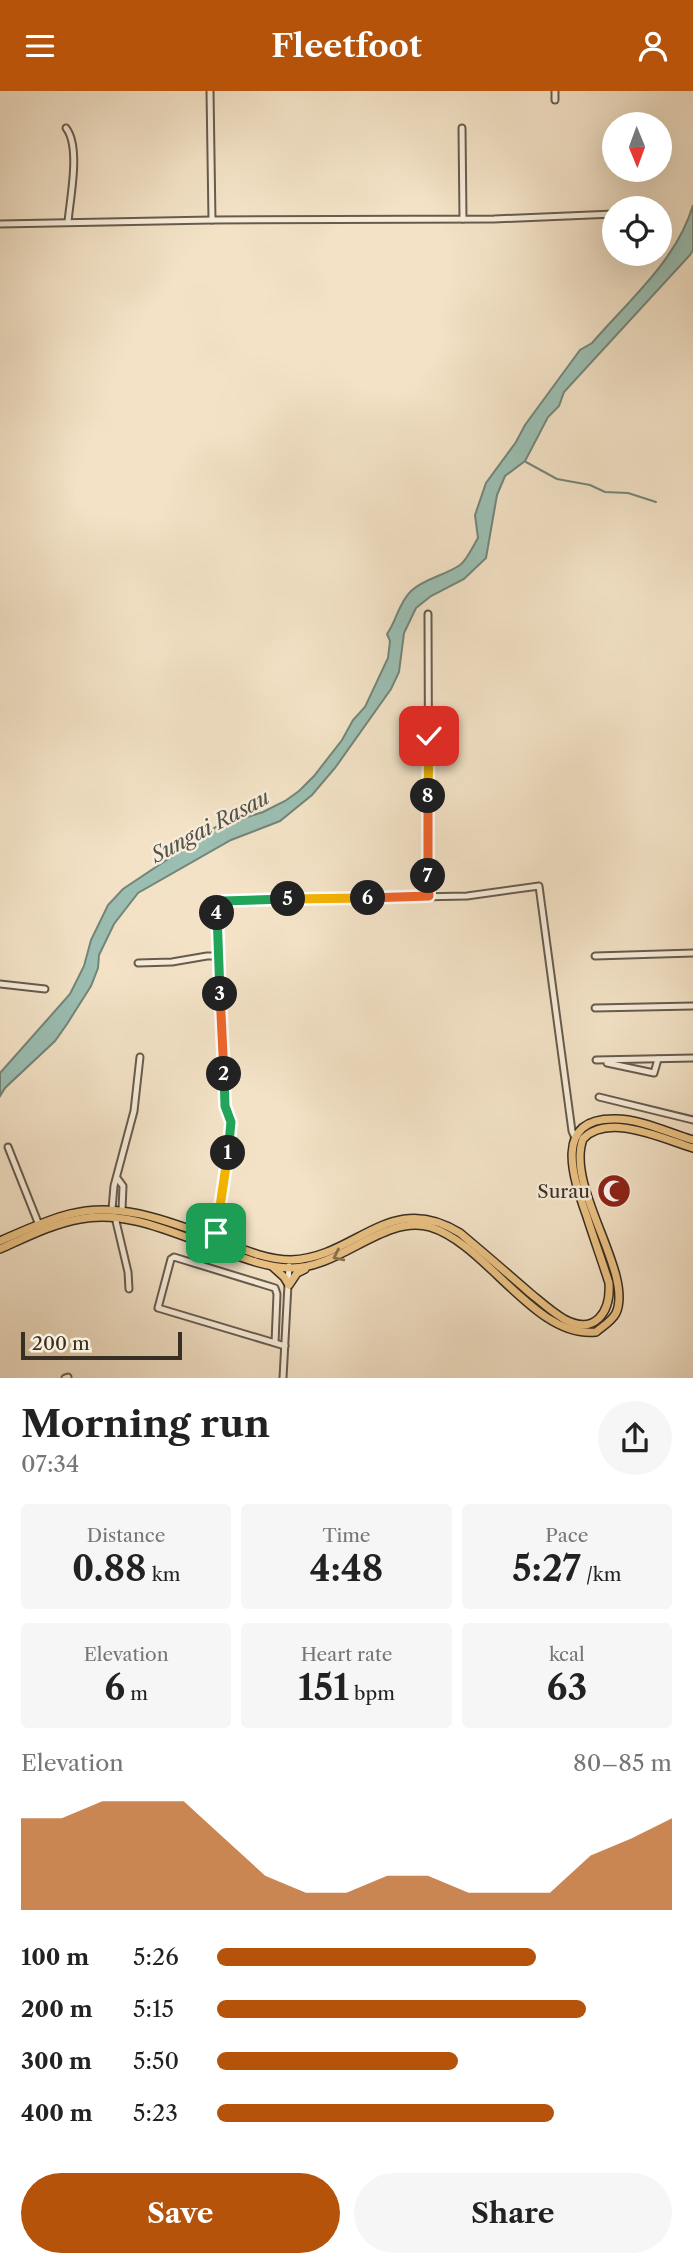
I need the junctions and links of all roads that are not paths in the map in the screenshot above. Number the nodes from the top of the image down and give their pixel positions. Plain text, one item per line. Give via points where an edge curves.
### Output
1 (209, 91) edge
2 (555, 91) edge
3 (555, 100) dead end
4 (66, 128) dead end
5 (462, 128) dead end
6 (602, 214) edge
7 (463, 219) junction
8 (212, 220) junction
9 (68, 222) junction
10 (0, 225) edge
11 (428, 614) dead end
12 (429, 896) junction
13 (693, 953) edge
14 (219, 956) junction
15 (595, 956) dead end
16 (138, 963) dead end
17 (0, 985) edge
18 (45, 989) dead end
19 (693, 1006) edge
20 (595, 1008) dead end
21 (139, 1057) dead end
22 (693, 1058) edge
23 (658, 1059) junction
24 (599, 1097) dead end
25 (693, 1120) edge
26 (576, 1138) junction
27 (693, 1140) edge
28 (8, 1147) dead end
29 (693, 1148) edge
30 (117, 1178) junction
31 (122, 1210) junction
32 (114, 1213) junction
33 (39, 1225) junction
34 (214, 1238) junction
35 (0, 1241) edge
36 (0, 1249) edge
37 (266, 1264) junction
38 (289, 1264) junction
39 (311, 1266) junction
40 (289, 1285) junction
41 (129, 1290) dead end
42 (275, 1343) junction
43 (285, 1346) junction
44 (283, 1378) edge

1 - 8 street
2 - 3 street
4 - 9 street via 72,135 73,151
5 - 7 street
6 - 7 street
7 - 8 street
8 - 9 street
9 - 10 street
11 - 12 street
12 - 14 street via 222,901 216,907
12 - 26 street via 539,885
13 - 15 street
14 - 16 street
14 - 34 street via 225,1106 231,1122
17 - 18 street
19 - 20 street
21 - 30 street via 134,1111
22 - 23 street
23 - 23 street via 621,1059 596,1060 654,1073
24 - 25 street
26 - 27 main road via 594,1122 616,1119
26 - 38 main road via 573,1171 609,1283 606,1311 591,1323 564,1319 460,1233 429,1219 394,1221
28 - 33 street
29 -> 39 main road via 618,1127 594,1130 583,1139 580,1157 586,1188 619,1293 615,1316 596,1332 573,1331 556,1323 458,1240 427,1226 397,1227
30 - 31 street via 123,1186
30 - 32 street
31 - 32 main road
31 - 34 main road
32 - 33 main road via 75,1213
32 - 36 main road via 78,1219
32 - 37 main road
32 - 41 street
33 - 35 main road
34 - 38 main road
37 - 38 main road
37 - 40 main road via 278,1270
38 - 39 main road
38 - 40 street
39 - 40 main road via 297,1273
40 - 43 street
42 - 42 street via 275,1288 172,1258 158,1308
42 - 43 street
43 - 44 street

